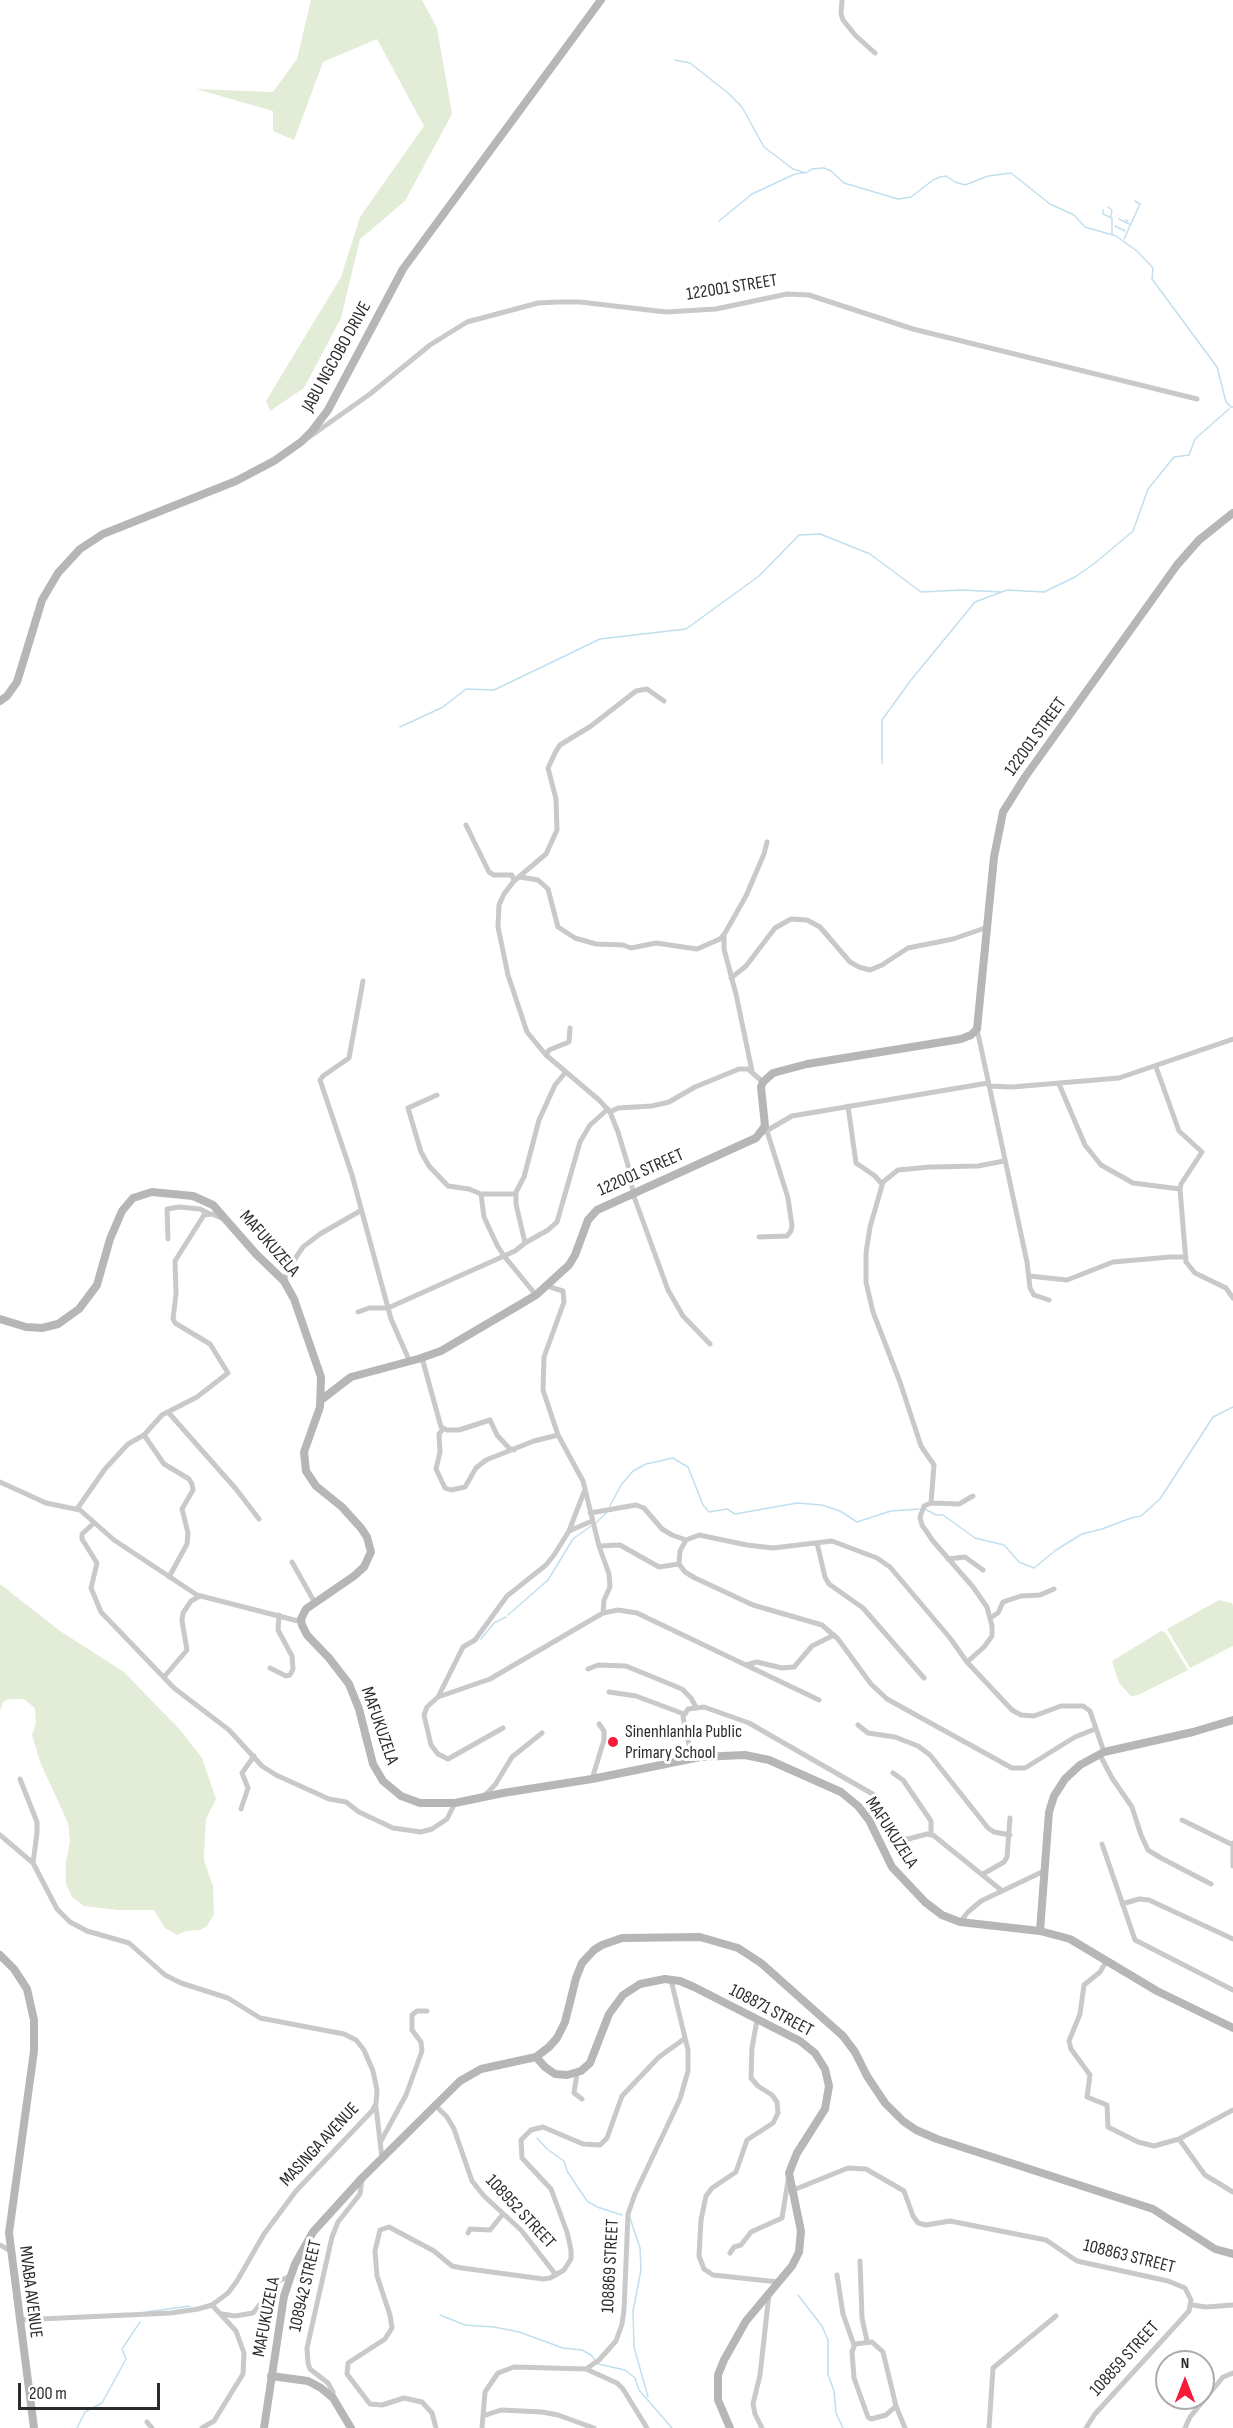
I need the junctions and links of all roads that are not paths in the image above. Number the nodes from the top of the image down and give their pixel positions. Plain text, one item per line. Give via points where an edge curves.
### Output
1 (601, 0) edge
2 (842, 0) edge
3 (875, 53) dead end
4 (1197, 399) dead end
5 (333, 401) junction
6 (342, 412) junction
7 (301, 442) junction
8 (1233, 513) edge
9 (0, 701) edge
10 (664, 701) dead end
11 (466, 825) dead end
12 (767, 842) dead end
13 (516, 879) junction
14 (988, 927) junction
15 (724, 934) junction
16 (731, 978) junction
17 (363, 981) dead end
18 (570, 1028) dead end
19 (977, 1029) junction
20 (1233, 1039) edge
21 (546, 1055) junction
22 (1156, 1067) junction
23 (752, 1071) junction
24 (565, 1073) junction
25 (763, 1082) junction
26 (988, 1084) junction
27 (1059, 1084) junction
28 (437, 1095) dead end
29 (848, 1106) junction
30 (609, 1111) junction
31 (764, 1133) junction
32 (1004, 1161) junction
33 (882, 1184) junction
34 (1180, 1190) junction
35 (482, 1194) junction
36 (515, 1194) junction
37 (633, 1194) junction
38 (360, 1211) junction
39 (207, 1213) junction
40 (229, 1220) junction
41 (759, 1237) dead end
42 (168, 1239) dead end
43 (525, 1243) junction
44 (504, 1256) junction
45 (1186, 1257) junction
46 (1029, 1276) junction
47 (284, 1281) junction
48 (545, 1285) junction
49 (536, 1295) junction
50 (1233, 1298) edge
51 (1048, 1300) dead end
52 (388, 1308) junction
53 (358, 1312) dead end
54 (0, 1319) edge
55 (710, 1344) dead end
56 (422, 1358) junction
57 (410, 1362) junction
58 (321, 1400) junction
59 (168, 1412) junction
60 (443, 1429) junction
61 (558, 1435) junction
62 (144, 1436) junction
63 (514, 1450) junction
64 (0, 1482) edge
65 (585, 1491) junction
66 (973, 1496) dead end
67 (931, 1503) junction
68 (77, 1509) junction
69 (590, 1513) junction
70 (259, 1519) dead end
71 (592, 1521) junction
72 (94, 1523) junction
73 (569, 1531) junction
74 (686, 1540) junction
75 (817, 1543) junction
76 (599, 1546) junction
77 (948, 1559) junction
78 (292, 1562) dead end
79 (679, 1564) junction
80 (983, 1570) dead end
81 (169, 1577) junction
82 (1054, 1589) dead end
83 (200, 1596) junction
84 (315, 1603) junction
85 (603, 1613) junction
86 (279, 1615) junction
87 (990, 1618) junction
88 (302, 1622) junction
89 (834, 1635) junction
90 (967, 1662) junction
91 (746, 1665) junction
92 (270, 1668) dead end
93 (588, 1669) dead end
94 (164, 1677) junction
95 (924, 1678) dead end
96 (609, 1692) dead end
97 (438, 1696) junction
98 (819, 1700) dead end
99 (696, 1707) junction
100 (684, 1714) junction
101 (1233, 1718) edge
102 (599, 1724) dead end
103 (858, 1725) dead end
104 (503, 1728) dead end
105 (1095, 1729) junction
106 (542, 1732) dead end
107 (1102, 1754) junction
108 (254, 1756) junction
109 (692, 1759) junction
110 (893, 1773) dead end
111 (20, 1779) dead end
112 (592, 1779) junction
113 (483, 1798) junction
114 (455, 1803) junction
115 (241, 1809) dead end
116 (1010, 1818) dead end
117 (1182, 1820) dead end
118 (0, 1835) edge
119 (931, 1835) junction
120 (1010, 1835) junction
121 (1102, 1844) dead end
122 (1233, 1844) edge
123 (33, 1863) junction
124 (1233, 1866) edge
125 (1044, 1870) junction
126 (983, 1874) junction
127 (1211, 1884) dead end
128 (1001, 1890) junction
129 (1122, 1904) junction
130 (960, 1922) junction
131 (1040, 1931) junction
132 (1233, 1940) edge
133 (0, 1955) edge
134 (1107, 1960) junction
135 (671, 1980) junction
136 (1233, 1990) edge
137 (427, 2011) dead end
138 (757, 2020) junction
139 (1233, 2028) edge
140 (684, 2040) junction
141 (536, 2057) junction
142 (577, 2073) junction
143 (582, 2099) dead end
144 (435, 2104) junction
145 (376, 2107) junction
146 (1233, 2110) edge
147 (1179, 2139) junction
148 (381, 2141) junction
149 (382, 2158) junction
150 (789, 2173) junction
151 (362, 2178) junction
152 (791, 2190) junction
153 (1233, 2192) edge
154 (503, 2214) junction
155 (468, 2233) dead end
156 (0, 2245) edge
157 (9, 2250) junction
158 (730, 2253) dead end
159 (1233, 2254) edge
160 (860, 2261) dead end
161 (556, 2275) junction
162 (290, 2276) junction
163 (837, 2276) dead end
164 (778, 2282) junction
165 (769, 2293) junction
166 (1192, 2304) junction
167 (212, 2305) junction
168 (1233, 2305) edge
169 (220, 2314) junction
170 (1056, 2316) dead end
171 (18, 2320) junction
172 (867, 2342) junction
173 (854, 2345) junction
174 (586, 2369) junction
175 (1233, 2373) edge
176 (271, 2376) junction
177 (333, 2398) junction
178 (896, 2406) junction
179 (483, 2416) junction
180 (147, 2422) dead end
181 (33, 2428) edge
182 (152, 2428) edge
183 (202, 2428) edge
184 (264, 2428) edge
185 (351, 2428) edge
186 (436, 2428) edge
187 (482, 2428) edge
188 (594, 2428) edge
189 (646, 2428) edge
190 (730, 2428) edge
191 (762, 2428) edge
192 (905, 2428) edge
193 (989, 2428) edge
194 (1086, 2428) edge
195 (1185, 2428) edge

1 - 5 main road, JABU NGCOBO DRIVE via 403,269
2 - 3 street via 843,20
4 - 6 street, 122001 STREET via 913,329 809,295 787,294 716,309 678,312 546,302 477,319 430,345
5 - 6 street
5 - 7 main road, JABU NGCOBO DRIVE
6 - 7 street, 122001 STREET
7 - 9 main road, JABU NGCOBO DRIVE via 236,481 103,534 80,549 58,573 42,600 17,682
8 - 14 main road, 122001 STREET via 1199,540 1177,565 1006,806 997,836
10 - 13 street via 647,689 636,690 560,745 548,768 556,799 557,830 546,854
11 - 13 street via 489,872
12 - 15 street via 746,896
13 - 15 street via 533,878 543,883 552,898 558,927 580,940 631,948 656,943 697,949
13 - 21 street via 499,905 498,927 521,1018
14 - 16 street via 908,948 876,969 865,969 842,955 820,927 807,920 791,920 775,928 746,966
14 - 19 main road, 122001 STREET
15 - 16 street
16 - 23 street
17 - 38 street via 348,1058 320,1080 349,1164
18 - 21 street via 569,1042
19 - 25 main road via 965,1038 783,1069
19 - 26 street, 122001 STREET
20 - 22 street
21 - 24 street
22 - 27 street via 1119,1078
22 - 34 street via 1179,1131 1202,1152
23 - 25 street
23 - 30 street via 733,1071 669,1102
24 - 30 street
24 - 36 street via 555,1084 539,1120 524,1177
25 - 31 main road
26 - 27 street
26 - 29 street
26 - 32 street, 122001 STREET
27 - 34 street via 1086,1145 1101,1165 1133,1183
28 - 35 street via 408,1107 423,1159 445,1184
29 - 31 street via 792,1116
29 - 33 street via 856,1163
30 - 37 street via 630,1172
30 - 43 street via 590,1125 580,1142 556,1222
31 - 37 main road, 122001 STREET
31 - 41 street via 788,1198 792,1226 786,1236
32 - 33 street via 898,1170
32 - 46 street, 122001 STREET
33 - 67 street via 870,1227 866,1282 875,1320 921,1446 934,1465
34 - 45 street
35 - 36 street
35 - 44 street via 487,1226
36 - 43 street
37 - 48 main road, 122001 STREET via 592,1214 575,1255
37 - 55 street via 674,1302 692,1328
38 - 47 street via 303,1247
38 - 52 street
39 - 40 street
39 - 42 street via 200,1209 166,1209
39 - 59 street via 175,1261 173,1319 210,1344 228,1373 197,1397
40 - 47 main road, MAFUKUZELA
40 - 54 main road, MAFUKUZELA via 213,1204 193,1196 164,1191 142,1194 126,1205 117,1220 97,1286 79,1309 58,1324 42,1328
43 - 44 street
44 - 49 street
44 - 52 street
45 - 46 street via 1113,1262 1067,1280
45 - 50 street via 1195,1273 1221,1284
46 - 51 street, 122001 STREET via 1034,1295
47 - 58 main road, MAFUKUZELA via 319,1367
48 - 49 main road, 122001 STREET
48 - 61 street via 560,1288 564,1295 564,1307 547,1344 542,1369 543,1390
49 - 56 main road, 122001 STREET via 447,1348
52 - 53 street
52 - 57 street
56 - 57 main road, 122001 STREET
56 - 60 street
57 - 58 main road, 122001 STREET via 351,1377
58 - 84 main road, MAFUKUZELA via 304,1452 306,1472 361,1528 371,1552 354,1576
59 - 62 street
59 - 70 street
60 - 63 street via 467,1428 490,1420 497,1435
60 - 63 street via 436,1468 446,1488 465,1487 481,1463
61 - 63 street
61 - 65 street
62 - 68 street via 118,1454
62 - 81 street via 164,1464 192,1484 193,1490 182,1509 187,1544
64 - 68 street via 46,1503
65 - 69 street
65 - 73 street
66 - 67 street via 959,1504
67 - 77 street via 921,1510 922,1525
68 - 72 street
69 - 71 street
69 - 74 street via 636,1505 644,1508 662,1529
71 - 73 street
71 - 76 street
72 - 81 street
72 - 94 street via 82,1539 97,1563 91,1588 101,1612
73 - 97 street via 546,1565 507,1596 475,1640 463,1647
74 - 75 street via 699,1535 773,1548
74 - 79 street
75 - 90 street via 839,1543 885,1563
75 - 95 street via 829,1584 863,1608
76 - 79 street via 620,1545 660,1567
76 - 85 street via 610,1581
77 - 80 street via 965,1557
77 - 87 street via 980,1595
78 - 84 street
79 - 89 street via 695,1578 753,1605 817,1623
81 - 83 street
82 - 87 street via 1004,1602
83 - 86 street
83 - 94 street via 183,1613 187,1650
84 - 88 main road, MAFUKUZELA via 306,1609
85 - 91 street via 637,1613
85 - 97 street via 478,1685
86 - 88 street
86 - 92 street via 278,1630 292,1656 293,1669 286,1676
87 - 90 street via 990,1641
88 - 114 main road, MAFUKUZELA via 307,1635 349,1684 373,1764 382,1781 411,1801
89 - 91 street via 812,1646 794,1667 757,1662
89 - 105 street via 887,1699 1012,1768 1025,1768
90 - 105 street via 1017,1713 1034,1716 1061,1706 1083,1706 1090,1712
91 - 98 street
93 - 99 street via 598,1665 626,1666 682,1689
94 - 108 street via 230,1730
96 - 100 street via 636,1696
97 - 104 street via 424,1715 431,1745 443,1758 454,1757
99 - 100 street
99 - 119 street via 749,1723 876,1796 902,1838
100 - 109 street
101 - 107 main road
102 - 112 street via 604,1740
103 - 120 street via 868,1733 918,1746 930,1755 988,1828
105 - 107 street
106 - 113 street via 512,1757
107 - 125 main road via 1071,1772 1054,1796
107 - 127 street via 1112,1778 1132,1807 1148,1850
108 - 114 street via 276,1775 329,1799 346,1802 393,1828 421,1832 432,1829 447,1819
108 - 115 street via 242,1773 248,1788
109 - 112 main road, MAFUKUZELA
109 - 130 main road, MAFUKUZELA via 754,1756 840,1792 864,1813 888,1861 908,1885 935,1910
110 - 119 street via 903,1780 931,1821
111 - 123 street via 37,1822
112 - 113 main road, MAFUKUZELA
113 - 114 main road, MAFUKUZELA
116 - 120 street
117 - 122 street
118 - 123 street, MASINGA AVENUE
119 - 126 street
120 - 126 street via 1004,1862
121 - 129 street
122 - 124 street
123 - 145 street, MASINGA AVENUE via 62,1916 87,1931 129,1943 172,1979 228,1998 260,2018 336,2031 356,2040 373,2071
125 - 128 street
125 - 131 main road
126 - 128 street
128 - 130 street via 974,1906
129 - 132 street via 1149,1900
129 - 136 street via 1131,1934 1138,1943
130 - 131 main road, MAFUKUZELA
131 - 134 main road, MAFUKUZELA via 1070,1939
133 - 157 main road, MVABA AVENUE via 27,1989 35,2036 9,2222
134 - 139 main road, MAFUKUZELA via 1157,1991
134 - 147 street via 1084,1985 1080,2014 1069,2041 1090,2075 1088,2097 1107,2105 1108,2127 1138,2142 1154,2146
135 - 138 main road, 108871 STREET via 694,1987
135 - 140 street, 108869 STREET
135 - 142 main road, 108871 STREET via 648,1981 623,1995 609,2014 590,2063
137 - 148 street via 412,2015 412,2030 422,2042 422,2051 406,2095
138 - 150 main road, 108871 STREET via 808,2046 828,2078 825,2109
138 - 164 street via 751,2078 772,2095 778,2114 773,2124 747,2140 736,2172 712,2187 706,2196 699,2256 704,2269 713,2275
140 - 161 street via 659,2056 627,2089 607,2138 600,2145 583,2144 543,2127 531,2130 521,2140 522,2158 551,2189 570,2241 571,2259 564,2271
140 - 174 street, 108869 STREET via 689,2058 687,2079 628,2214 622,2324 616,2341
141 - 142 main road via 555,2074
141 - 144 main road, MAFUKUZELA via 474,2072
141 - 159 main road via 557,2038 579,1970 594,1950 622,1938 711,1939 738,1948 761,1963 843,2036 885,2103 916,2130 1153,2209 1215,2249
142 - 143 street via 574,2093
144 - 149 main road, MAFUKUZELA
144 - 154 street, 108952 STREET via 454,2129 472,2181
145 - 148 street
145 - 167 street, MASINGA AVENUE via 312,2171 264,2234 228,2293
146 - 147 street
147 - 153 street via 1205,2175
148 - 149 street
149 - 151 main road, MAFUKUZELA
150 - 152 main road
150 - 158 street via 782,2218 751,2232
151 - 162 main road, MAFUKUZELA via 313,2232
151 - 177 street, 108942 STREET via 360,2194 338,2222 332,2237 307,2349 310,2368 328,2383
152 - 164 main road via 801,2246
152 - 166 street, 108863 STREET via 848,2168 866,2169 904,2191 918,2223 950,2221 1046,2240 1077,2261 1175,2283 1188,2292
154 - 155 street via 490,2230 470,2229
154 - 161 street, 108952 STREET via 529,2239
156 - 157 street
157 - 171 main road, MVABA AVENUE
160 - 172 street
161 - 186 street via 527,2277 452,2266 406,2235 389,2227 380,2230 376,2267 392,2328 385,2339 348,2363 347,2374 370,2403 382,2405 404,2398 422,2402 432,2413
162 - 169 street via 279,2281 253,2313
162 - 176 main road, MAFUKUZELA
163 - 173 street via 843,2313
164 - 165 main road
165 - 190 main road via 741,2331 718,2376 718,2400
165 - 191 street via 753,2404
166 - 168 street
166 - 194 street, 108859 STREET
167 - 169 street
167 - 171 street via 171,2313
169 - 183 street via 236,2331 243,2347 243,2374 213,2421
170 - 193 street via 993,2367
171 - 181 main road, MVABA AVENUE
172 - 173 street
172 - 178 street via 884,2352
173 - 178 street via 854,2379 868,2416 871,2419 886,2415
174 - 179 street via 505,2369 488,2384
174 - 189 street via 617,2383
175 - 195 street via 1223,2377
176 - 177 main road via 313,2383
176 - 184 main road, MAFUKUZELA
177 - 185 main road
178 - 192 street
179 - 187 street
179 - 188 street via 501,2410 542,2412
180 - 182 street

